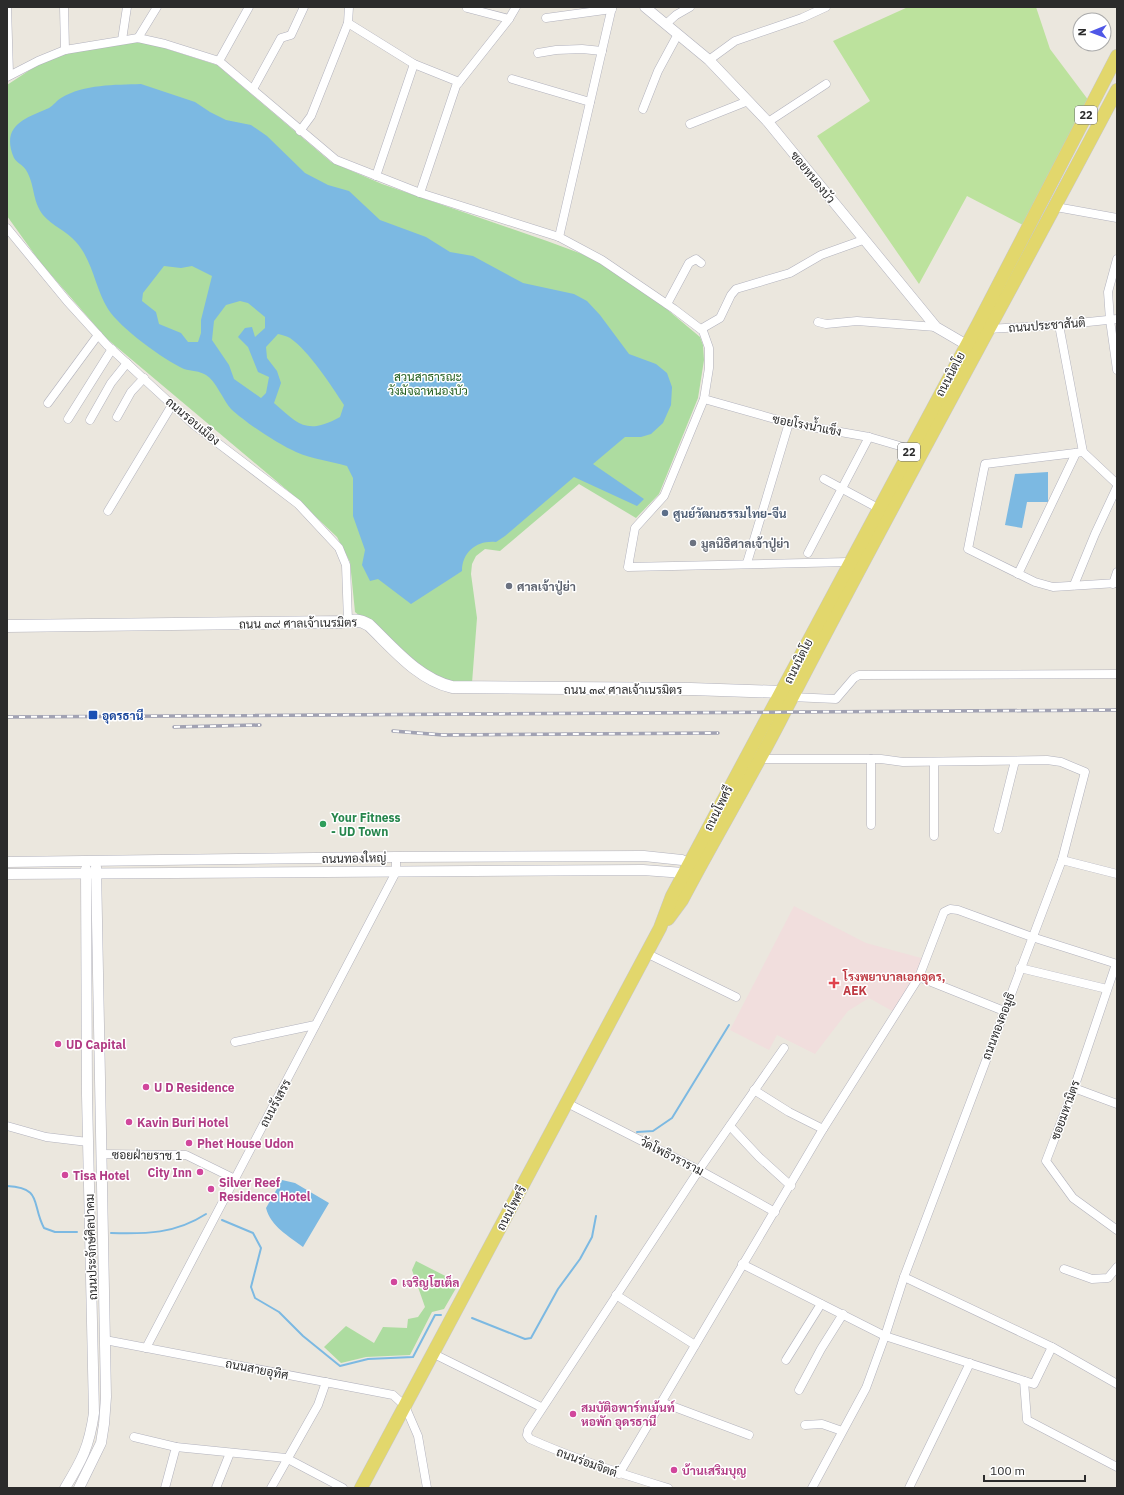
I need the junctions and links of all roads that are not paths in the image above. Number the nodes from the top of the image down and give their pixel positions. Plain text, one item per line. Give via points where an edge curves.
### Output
1 (7, 7) edge
2 (64, 7) edge
3 (128, 7) edge
4 (158, 7) edge
5 (249, 7) edge
6 (304, 7) edge
7 (350, 7) edge
8 (516, 7) edge
9 (645, 7) edge
10 (690, 7) edge
11 (826, 7) edge
12 (466, 8) dead end
13 (612, 8) edge
14 (546, 18) dead end
15 (509, 19) junction
16 (348, 23) junction
17 (666, 24) junction
18 (678, 34) junction
19 (138, 38) junction
20 (122, 40) junction
21 (65, 50) junction
22 (602, 51) junction
23 (538, 53) dead end
24 (1117, 56) edge
25 (709, 60) junction
26 (219, 61) junction
27 (414, 64) junction
28 (8, 76) edge
29 (512, 79) dead end
30 (459, 82) junction
31 (826, 84) dead end
32 (253, 89) junction
33 (1117, 90) edge
34 (748, 101) junction
35 (590, 102) junction
36 (643, 109) dead end
37 (768, 122) junction
38 (690, 124) dead end
39 (300, 131) junction
40 (1063, 159) junction
41 (1077, 166) junction
42 (376, 176) junction
43 (420, 193) junction
44 (1056, 207) junction
45 (1117, 218) edge
46 (7, 228) edge
47 (559, 237) junction
48 (863, 240) junction
49 (1117, 259) edge
50 (701, 263) dead end
51 (668, 304) junction
52 (1113, 320) edge
53 (818, 322) dead end
54 (1059, 325) junction
55 (983, 326) junction
56 (936, 327) junction
57 (701, 329) junction
58 (98, 335) junction
59 (971, 348) junction
60 (112, 349) junction
61 (127, 363) junction
62 (1117, 370) edge
63 (144, 378) junction
64 (704, 399) junction
65 (48, 404) dead end
66 (172, 405) junction
67 (117, 417) dead end
68 (68, 419) dead end
69 (90, 420) dead end
70 (789, 423) junction
71 (870, 437) junction
72 (910, 449) junction
73 (1079, 452) junction
74 (824, 479) dead end
75 (1117, 485) edge
76 (842, 489) junction
77 (878, 508) junction
78 (108, 511) dead end
79 (808, 553) dead end
80 (854, 561) junction
81 (748, 563) junction
82 (1117, 572) edge
83 (1018, 574) junction
84 (1115, 584) edge
85 (1074, 585) junction
86 (348, 621) junction
87 (7, 626) edge
88 (1117, 674) edge
89 (787, 694) junction
90 (759, 759) junction
91 (871, 759) junction
92 (1015, 761) junction
93 (934, 762) junction
94 (871, 825) dead end
95 (998, 829) dead end
96 (934, 836) dead end
97 (712, 844) junction
98 (644, 856) junction
99 (396, 857) junction
100 (1062, 860) junction
101 (86, 861) junction
102 (96, 861) junction
103 (7, 862) edge
104 (643, 870) junction
105 (691, 871) junction
106 (396, 872) junction
107 (7, 874) edge
108 (86, 874) junction
109 (96, 874) junction
110 (1117, 874) edge
111 (682, 900) junction
112 (660, 928) junction
113 (1032, 937) junction
114 (646, 953) junction
115 (1117, 964) edge
116 (1020, 968) junction
117 (920, 977) junction
118 (1107, 989) junction
119 (736, 997) dead end
120 (86, 1000) junction
121 (98, 1000) junction
122 (1004, 1011) junction
123 (86, 1022) junction
124 (98, 1023) junction
125 (315, 1025) junction
126 (235, 1042) dead end
127 (784, 1048) dead end
128 (1074, 1088) junction
129 (754, 1090) junction
130 (567, 1103) junction
131 (1117, 1104) edge
132 (7, 1126) edge
133 (730, 1126) junction
134 (823, 1129) junction
135 (88, 1142) junction
136 (101, 1142) junction
137 (101, 1154) junction
138 (699, 1170) junction
139 (235, 1179) junction
140 (791, 1186) junction
141 (775, 1212) junction
142 (1116, 1226) edge
143 (90, 1248) junction
144 (103, 1248) junction
145 (742, 1264) junction
146 (1117, 1267) edge
147 (1064, 1269) dead end
148 (904, 1277) junction
149 (616, 1295) junction
150 (821, 1304) junction
151 (843, 1314) junction
152 (886, 1336) junction
153 (93, 1337) junction
154 (105, 1340) junction
155 (695, 1345) junction
156 (146, 1348) junction
157 (1052, 1348) junction
158 (432, 1353) junction
159 (786, 1360) dead end
160 (970, 1363) junction
161 (1024, 1381) junction
162 (326, 1382) junction
163 (1117, 1384) edge
164 (799, 1390) dead end
165 (661, 1402) junction
166 (405, 1406) junction
167 (541, 1407) junction
168 (805, 1425) dead end
169 (842, 1431) junction
170 (749, 1434) dead end
171 (134, 1437) dead end
172 (176, 1447) junction
173 (230, 1453) junction
174 (286, 1458) junction
175 (1117, 1467) edge
176 (618, 1474) junction
177 (65, 1488) edge
178 (79, 1488) edge
179 (165, 1488) edge
180 (216, 1488) edge
181 (271, 1488) edge
182 (343, 1488) edge
183 (361, 1488) edge
184 (427, 1488) edge
185 (668, 1488) edge
186 (812, 1488) edge
187 (909, 1488) edge

1 - 28 street
2 - 21 street
3 - 20 street
4 - 19 street
5 - 26 street
6 - 32 street via 291,35 281,38
7 - 16 street
8 - 15 street
9 - 17 street, ซอยหนองบัว
10 - 17 street
11 - 25 street via 734,41
12 - 15 street
13 - 14 street
13 - 22 street
15 - 30 street
16 - 27 street
16 - 39 street via 311,116
17 - 18 street, ซอยหนองบัว
18 - 25 street, ซอยหนองบัว
18 - 36 street via 658,71
19 - 20 street
19 - 26 street
20 - 21 street
21 - 28 street
22 - 23 street via 582,49
22 - 35 street
24 - 40 main road, ถนนนิตโย / 22
25 - 34 street, ซอยหนองบัว
26 - 32 street
27 - 30 street
27 - 42 street
29 - 35 street
30 - 43 street
31 - 37 street
32 - 39 street
33 - 41 main road, ถนนนิตโย / 22
34 - 37 street, ซอยหนองบัว
34 - 38 street
35 - 47 street
37 - 48 street, ซอยหนองบัว
39 - 42 street via 336,160
40 - 41 main road
40 - 55 main road, ถนนนิตโย / 22
41 - 44 main road, ถนนนิตโย / 22
42 - 43 street
43 - 47 street
44 - 45 street
44 - 55 main road, ถนนนิตโย / 22
46 - 58 street, ถนนรอบเมือง
47 - 51 street via 602,260
48 - 56 street, ซอยหนองบัว
48 - 57 street via 821,255 790,274 736,290 720,318
49 - 52 street via 1108,292
50 - 51 street via 696,259 689,263
51 - 57 street
52 - 54 street, ถนนประชาสันติ
52 - 62 street
53 - 56 street via 826,324 857,321
54 - 55 street, ถนนประชาสันติ
54 - 73 street
55 - 59 main road, ถนนนิตโย / 22
56 - 59 street, ซอยหนองบัว
57 - 64 street via 709,348
58 - 60 street, ถนนรอบเมือง
58 - 65 street
59 - 72 main road, ถนนนิตโย / 22
59 - 80 main road, ถนนนิตโย / 22
60 - 61 street, ถนนรอบเมือง
60 - 68 street
61 - 63 street, ถนนรอบเมือง
61 - 69 street via 111,383
63 - 66 street, ถนนรอบเมือง
63 - 67 street via 131,392
64 - 70 street, ซอยโรงน้ำแข็ง
64 - 81 street via 664,496 635,528 628,567
66 - 78 street
66 - 86 street, ถนนรอบเมือง via 194,425 298,504 339,548 346,565
70 - 71 street, ซอยโรงน้ำแข็ง
70 - 81 street
71 - 72 street, ซอยโรงน้ำแข็ง
71 - 76 street
72 - 77 main road, ถนนนิตโย / 22
73 - 75 street
73 - 83 street
73 - 83 street via 985,464 968,549
74 - 76 street
75 - 85 street
76 - 77 street
76 - 79 street
77 - 80 main road, ถนนนิตโย / 22
80 - 81 street
80 - 89 main road, ถนนนิตโย
82 - 84 street
83 - 85 street via 1053,587
84 - 85 street
86 - 87 main road, ถนน ๓๙ ศาลเจ้าเนรมิตร
86 - 89 main road, ถนน ๓๙ ศาลเจ้าเนรมิตร via 354,620 369,625 419,671 452,688 691,689
88 - 89 street via 860,675 836,698
89 - 90 main road, ถนนโพศรี
89 - 105 main road, ถนนโพศรี via 735,775
90 - 91 street
90 - 97 main road, ถนนโพศรี
91 - 93 street
91 - 94 street
92 - 93 street
92 - 95 street
92 - 100 street, ถนนทองคอมูธิ via 1062,762 1085,772
93 - 96 street
97 - 105 main road, ถนนโพศรี
97 - 111 main road via 688,895
98 - 99 street, ถนนทองใหญ่
98 - 104 street
98 - 105 street, ถนนทองใหญ่ via 682,860
99 - 102 street, ถนนทองใหญ่
99 - 106 street, ถนนรังสรร
100 - 110 street
100 - 113 street, ถนนทองคอมูธิ
101 - 102 street, ถนนทองใหญ่
101 - 103 street, ถนนทองใหญ่
101 - 108 street, ถนนประจักษ์ศิลปาคม
102 - 109 street, ถนนประจักษ์ศิลปาคม
104 - 105 street, ถนนทองใหญ่
104 - 106 street, ถนนทองใหญ่
105 - 111 main road, ถนนโพศรี
105 - 112 main road, ถนนโพศรี via 672,896
106 - 109 street, ถนนทองใหญ่
106 - 125 street, ถนนรังสรร
107 - 108 street, ถนนทองใหญ่
108 - 109 street, ถนนทองใหญ่
108 - 120 street, ถนนประจักษ์ศิลปาคม
109 - 121 street, ถนนประจักษ์ศิลปาคม
111 - 112 main road, ถนนโพศรี
112 - 114 main road, ถนนโพศรี
113 - 115 street
113 - 116 street, ถนนทองคอมูธิ
113 - 117 street via 950,909 944,912
114 - 119 street
114 - 130 main road, ถนนโพศรี
115 - 118 street, ซอยมหามิตร
116 - 118 street
116 - 122 street, ถนนทองคอมูธิ
117 - 122 street
117 - 134 street
118 - 128 street, ซอยมหามิตร
120 - 121 street
120 - 123 street, ถนนประจักษ์ศิลปาคม
121 - 124 street, ถนนประจักษ์ศิลปาคม
122 - 148 street, ถนนทองคอมูธิ
123 - 124 street
123 - 135 street, ถนนประจักษ์ศิลปาคม
124 - 136 street, ถนนประจักษ์ศิลปาคม
125 - 126 street
125 - 139 street, ถนนรังสรร
127 - 129 street
128 - 131 street
128 - 142 street, ซอยมหามิตร via 1046,1161 1073,1198
129 - 133 street
129 - 134 street
130 - 138 street, วัดโพธิวราราม
130 - 158 main road, ถนนโพศรี
132 - 135 street via 46,1137
133 - 138 street
133 - 140 street
134 - 140 street
135 - 136 street
135 - 143 street, ถนนประจักษ์ศิลปาคม
136 - 137 street, ถนนประจักษ์ศิลปาคม
137 - 139 street, ซอยฝ่ายราช 1 via 186,1155
137 - 144 street, ถนนประจักษ์ศิลปาคม
138 - 141 street, วัดโพธิวราราม
138 - 149 street
139 - 156 street, ถนนรังสรร
140 - 141 street
141 - 145 street
143 - 144 street
143 - 153 street, ถนนประจักษ์ศิลปาคม
144 - 154 street, ถนนประจักษ์ศิลปาคม
145 - 150 street
145 - 155 street
146 - 147 street via 1108,1278 1099,1280
148 - 152 street, ถนนทองคอมูธิ
148 - 157 street
149 - 155 street
149 - 167 street
150 - 151 street
150 - 159 street
151 - 152 street
151 - 164 street
152 - 160 street
152 - 169 street, ถนนทองคอมูธิ via 866,1388
153 - 154 street
153 - 177 street, ถนนประจักษ์ศิลปาคม via 94,1413 90,1438 83,1458
154 - 156 street, ถนนสายอุทิศ
154 - 178 street, ถนนประจักษ์ศิลปาคม via 104,1424 100,1443
155 - 165 street
156 - 162 street, ถนนสายอุทิศ
157 - 161 street via 1034,1384
157 - 163 street
158 - 166 main road, ถนนโพศรี
158 - 167 street
160 - 161 street
160 - 187 street
161 - 175 street via 1027,1420
162 - 166 street, ถนนสายอุทิศ via 393,1395
162 - 174 street via 318,1405
165 - 170 street
165 - 176 street
166 - 183 main road, ถนนโพศรี
166 - 184 street via 418,1436
167 - 176 street, ถนนร่อมจิตต์ via 528,1430 527,1435 530,1439
168 - 169 street via 822,1424
169 - 186 street, ถนนทองคอมูธิ
171 - 172 street
172 - 173 street
172 - 179 street
173 - 174 street
173 - 180 street
174 - 181 street
174 - 182 street
176 - 185 street, ถนนร่อมจิตต์

